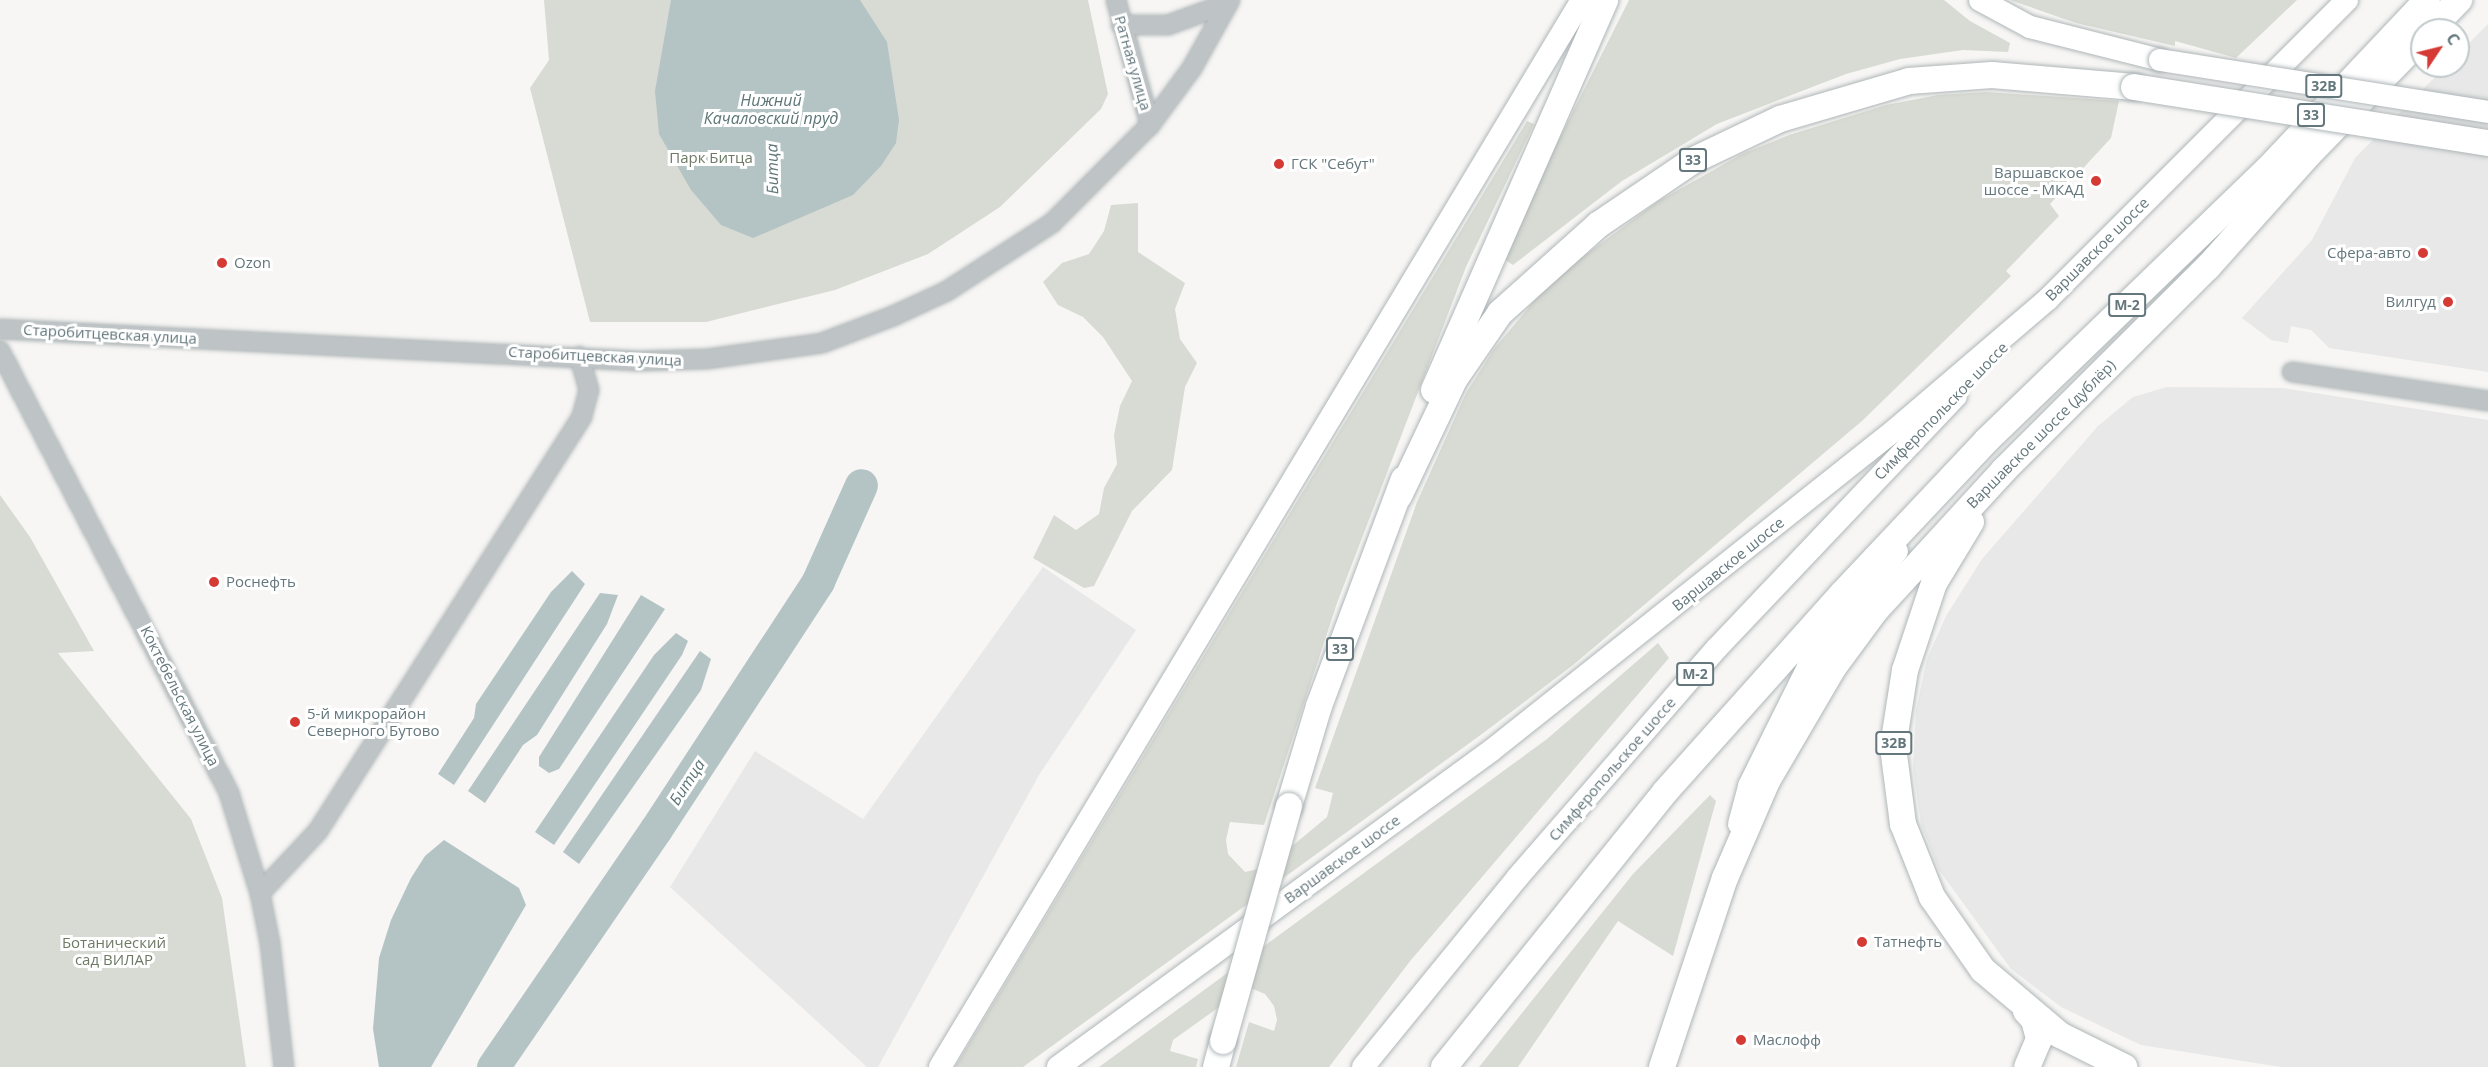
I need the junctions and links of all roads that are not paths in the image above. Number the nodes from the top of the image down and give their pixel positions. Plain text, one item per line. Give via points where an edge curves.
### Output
1 (1116, 0) edge
2 (1582, 0) edge
3 (1605, 0) edge
4 (1980, 0) edge
5 (2347, 0) edge
6 (2427, 0) edge
7 (2459, 0) edge
8 (1229, 2) edge
9 (2442, 18) edge
10 (1121, 25) junction
11 (2410, 50) edge
12 (2488, 112) edge
13 (1150, 125) junction
14 (2488, 142) edge
15 (2048, 299) junction
16 (0, 328) edge
17 (0, 351) edge
18 (579, 356) junction
19 (2292, 372) dead end
20 (2488, 400) edge
21 (1987, 440) junction
22 (2004, 470) junction
23 (1399, 496) junction
24 (1962, 515) junction
25 (1874, 580) junction
26 (1796, 644) junction
27 (1725, 878) junction
28 (260, 893) junction
29 (2019, 1002) junction
30 (284, 1067) edge
31 (940, 1067) edge
32 (1058, 1067) edge
33 (1216, 1067) edge
34 (1363, 1067) edge
35 (1444, 1067) edge
36 (1662, 1067) edge
37 (2027, 1067) edge
38 (2124, 1067) edge

1 - 10 street, Ратная улица
2 - 31 main road
3 - 23 highway, 33 via 1440,372
4 - 12 main road, 32B, bridge via 2030,27 2160,60
5 - 15 main road, Варшавское шоссе / М-2
6 - 21 highway, М-2 via 2267,170
7 - 9 highway
8 - 10 street via 1168,25
8 - 13 street, Старобитцевская улица via 1192,68
10 - 13 street, Ратная улица
11 - 22 highway, Варшавское шоссе (дублёр) via 2308,155 2208,267
13 - 18 street, Старобитцевская улица via 1052,223 947,291 893,316 822,343 773,351 672,362
14 - 23 highway, 33, bridge via 2134,87 1992,75 1909,81 1780,119 1692,161 1598,225 1500,313 1454,380
15 - 32 main road, Варшавское шоссе via 1896,429 1585,680
15 - 34 main road, Симферопольское шоссе / М-2 via 1717,648 1517,878
16 - 18 street, Старобитцевская улица
17 - 28 street, Коктебельская улица via 204,740 229,793
18 - 28 street via 589,390 580,419 318,831
19 - 20 street
21 - 25 main road
21 - 26 highway, М-2
22 - 24 highway, Варшавское шоссе (дублёр)
22 - 29 highway, 32B via 1934,583 1905,670 1893,747 1904,824 1932,897 1983,970
23 - 33 highway, 33, bridge via 1327,685
24 - 25 street
24 - 27 highway, Варшавское шоссе (дублёр) via 1875,611 1833,668 1767,781
25 - 26 street
25 - 27 main road via 1808,666 1778,720 1749,786
26 - 35 highway, М-2 via 1665,792
27 - 36 highway
28 - 30 street, Коктебельская улица via 278,999
29 - 37 highway via 2034,1020 2039,1039
29 - 38 highway, 32B via 2060,1035

